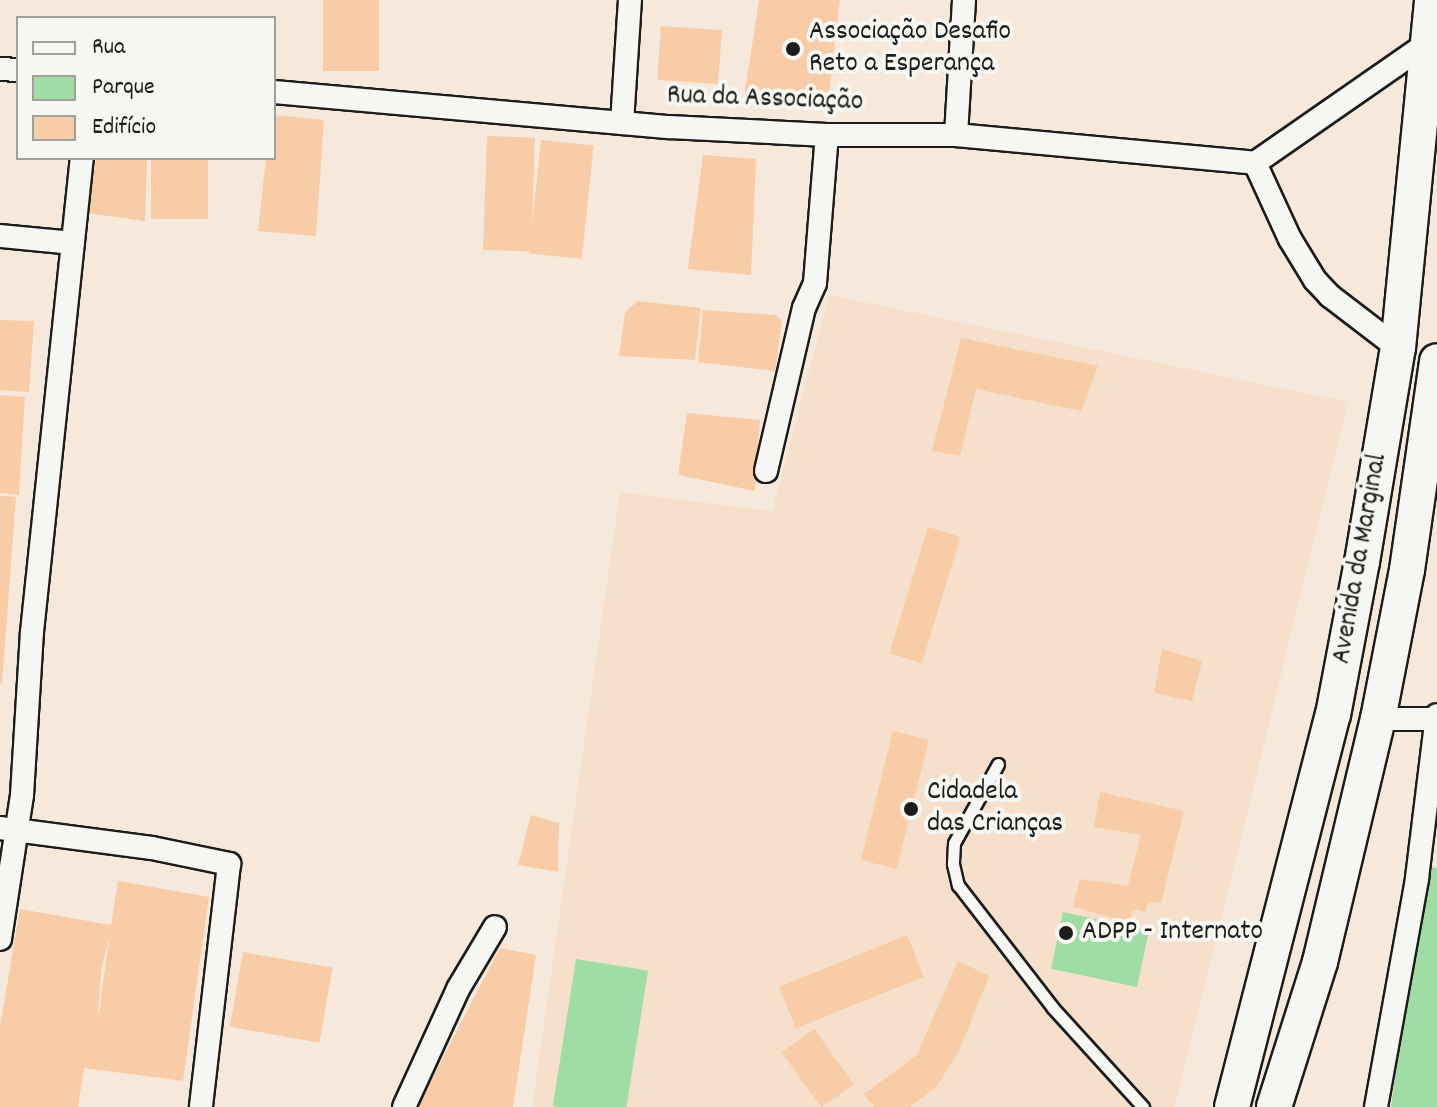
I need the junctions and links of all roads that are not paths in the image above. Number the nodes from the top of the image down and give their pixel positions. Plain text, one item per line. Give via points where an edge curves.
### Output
1 (630, 0) edge
2 (964, 0) edge
3 (1432, 0) edge
4 (1429, 42) junction
5 (276, 92) edge
6 (622, 123) junction
7 (827, 135) junction
8 (956, 135) junction
9 (82, 160) edge
10 (1255, 163) junction
11 (0, 236) edge
12 (73, 243) junction
13 (1398, 348) junction
14 (1437, 361) edge
15 (766, 471) dead end
16 (1437, 718) edge
17 (1378, 719) junction
18 (998, 764) dead end
19 (9, 830) edge
20 (495, 927) dead end
21 (0, 939) edge
22 (201, 1107) edge
23 (404, 1107) edge
24 (1143, 1107) edge
25 (1232, 1107) edge
26 (1274, 1107) edge
27 (1376, 1107) edge

1 - 6 street
2 - 8 street
3 - 4 main road, Avenida da Marginal
4 - 10 street
4 - 13 main road, Avenida da Marginal
5 - 6 street, Rua da Associação
6 - 7 street, Rua da Associação
7 - 8 street, Rua da Associação
7 - 15 street via 815,283 804,308
8 - 10 street, Rua da Associação
9 - 12 street
10 - 13 street via 1315,280
11 - 12 street
12 - 19 street
13 - 25 main road, Avenida da Marginal via 1333,715
14 - 17 main road, Avenida da Marginal via 1407,570
16 - 17 street
16 - 27 street via 1417,878
17 - 26 main road, Avenida da Marginal via 1320,962
18 - 24 lane via 954,843 958,885 1044,998
19 - 21 street
19 - 22 street via 152,848 229,864
20 - 23 street via 458,989

